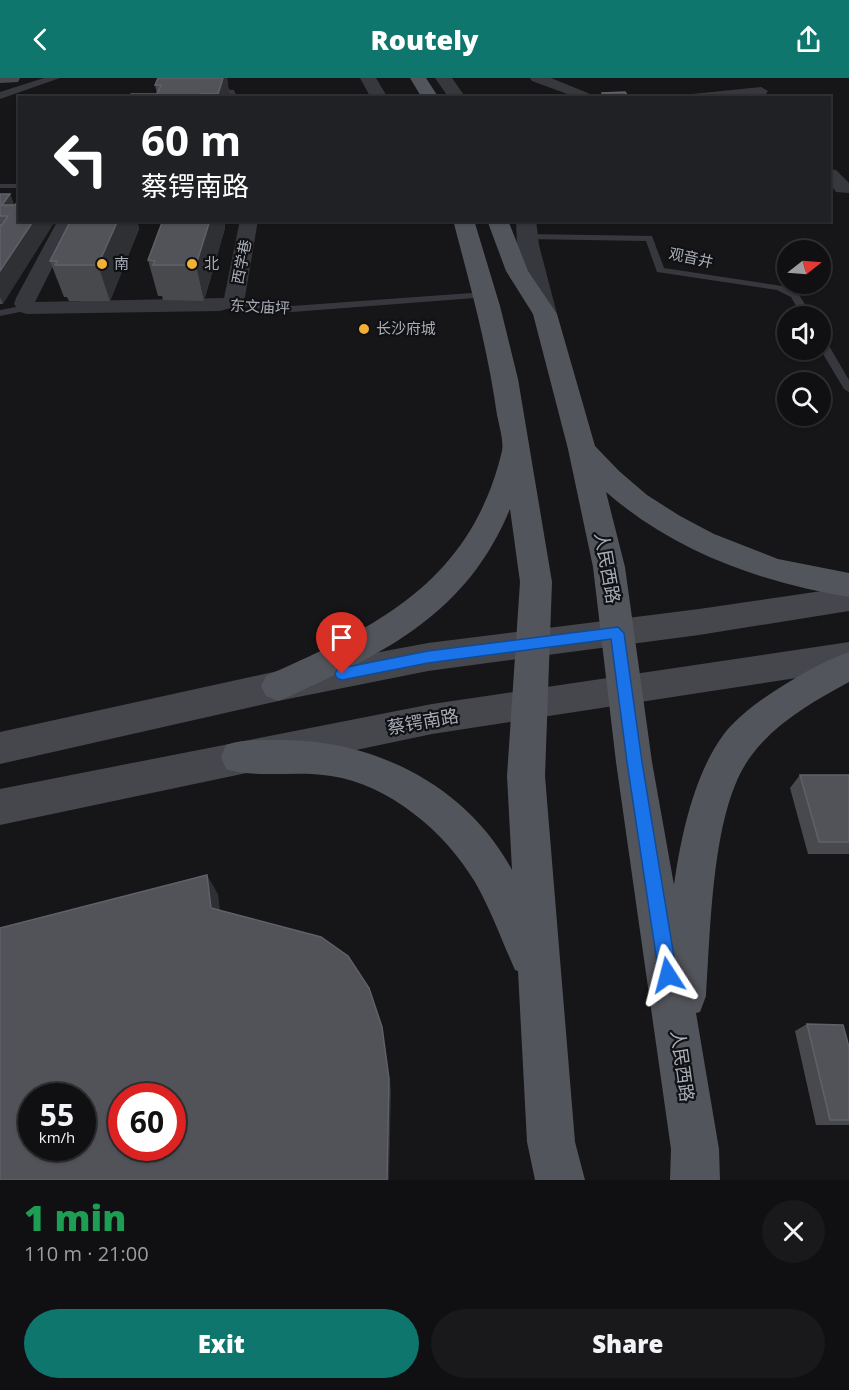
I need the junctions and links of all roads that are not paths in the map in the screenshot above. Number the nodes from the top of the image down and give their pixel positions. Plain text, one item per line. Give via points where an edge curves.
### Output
1 (55, 78) edge
2 (368, 78) edge
3 (418, 78) edge
4 (443, 78) edge
5 (537, 78) edge
6 (750, 78) edge
7 (209, 89) edge
8 (763, 94) edge
9 (0, 96) edge
10 (234, 96) edge
11 (379, 96) edge
12 (430, 96) edge
13 (456, 96) edge
14 (587, 96) edge
15 (728, 96) edge
16 (831, 175) edge
17 (0, 186) edge
18 (18, 186) edge
19 (849, 188) edge
20 (67, 222) edge
21 (249, 222) edge
22 (471, 222) edge
23 (526, 229) edge
24 (485, 295) junction
25 (231, 302) junction
26 (801, 306) edge
27 (27, 309) junction
28 (0, 313) edge
29 (545, 314) junction
30 (831, 358) edge
31 (849, 389) edge
32 (516, 445) junction
33 (582, 449) junction
34 (849, 585) edge
35 (849, 599) edge
36 (618, 633) junction
37 (532, 644) junction
38 (849, 656) edge
39 (849, 666) edge
40 (278, 686) junction
41 (625, 690) junction
42 (529, 705) junction
43 (0, 748) edge
44 (239, 757) junction
45 (0, 807) edge
46 (538, 972) junction
47 (680, 1046) junction
48 (552, 1167) edge
49 (699, 1170) edge

1 - 9 street
2 - 11 street
3 - 12 main road
4 - 13 street
5 - 14 street
6 - 8 street
7 - 10 lane via 232,90
8 - 15 street
16 - 19 street via 842,188
17 - 18 lane
20 - 27 street via 26,298
21 - 25 street, 西学巷
22 - 24 main road, 人民西路
22 - 29 main road, 人民西路 via 517,271
23 - 26 lane, 观音井 via 649,237 660,270 779,288 795,295
23 - 29 street
24 - 25 lane, 东文庙坪 via 292,309
24 - 32 main road, 人民西路
25 - 27 street, 东文庙坪
27 - 28 lane, 东文庙坪
29 - 33 main road, 人民西路
30 - 31 lane
32 - 37 main road, 人民西路 via 536,582
32 - 40 main road via 506,486 493,516 456,575 403,619 329,663
33 - 34 main road via 613,484 668,525 768,567
33 - 36 main road, 人民西路 via 609,567
35 - 36 main road
36 - 37 main road
36 - 41 main road, 人民西路
37 - 40 main road via 428,657
37 - 42 main road, 人民西路
38 - 41 main road, 蔡锷南路
39 - 47 main road via 772,713 741,741 726,765 707,811 697,854
40 - 43 main road
41 - 42 main road, 蔡锷南路
41 - 47 main road, 人民西路
42 - 44 main road, 蔡锷南路 via 432,719
42 - 46 main road, 人民西路 via 525,776
44 - 45 main road, 蔡锷南路
44 - 46 main road via 319,758 361,766 393,781 435,809 465,836 488,867
46 - 48 main road, 人民西路
47 - 49 main road, 人民西路

